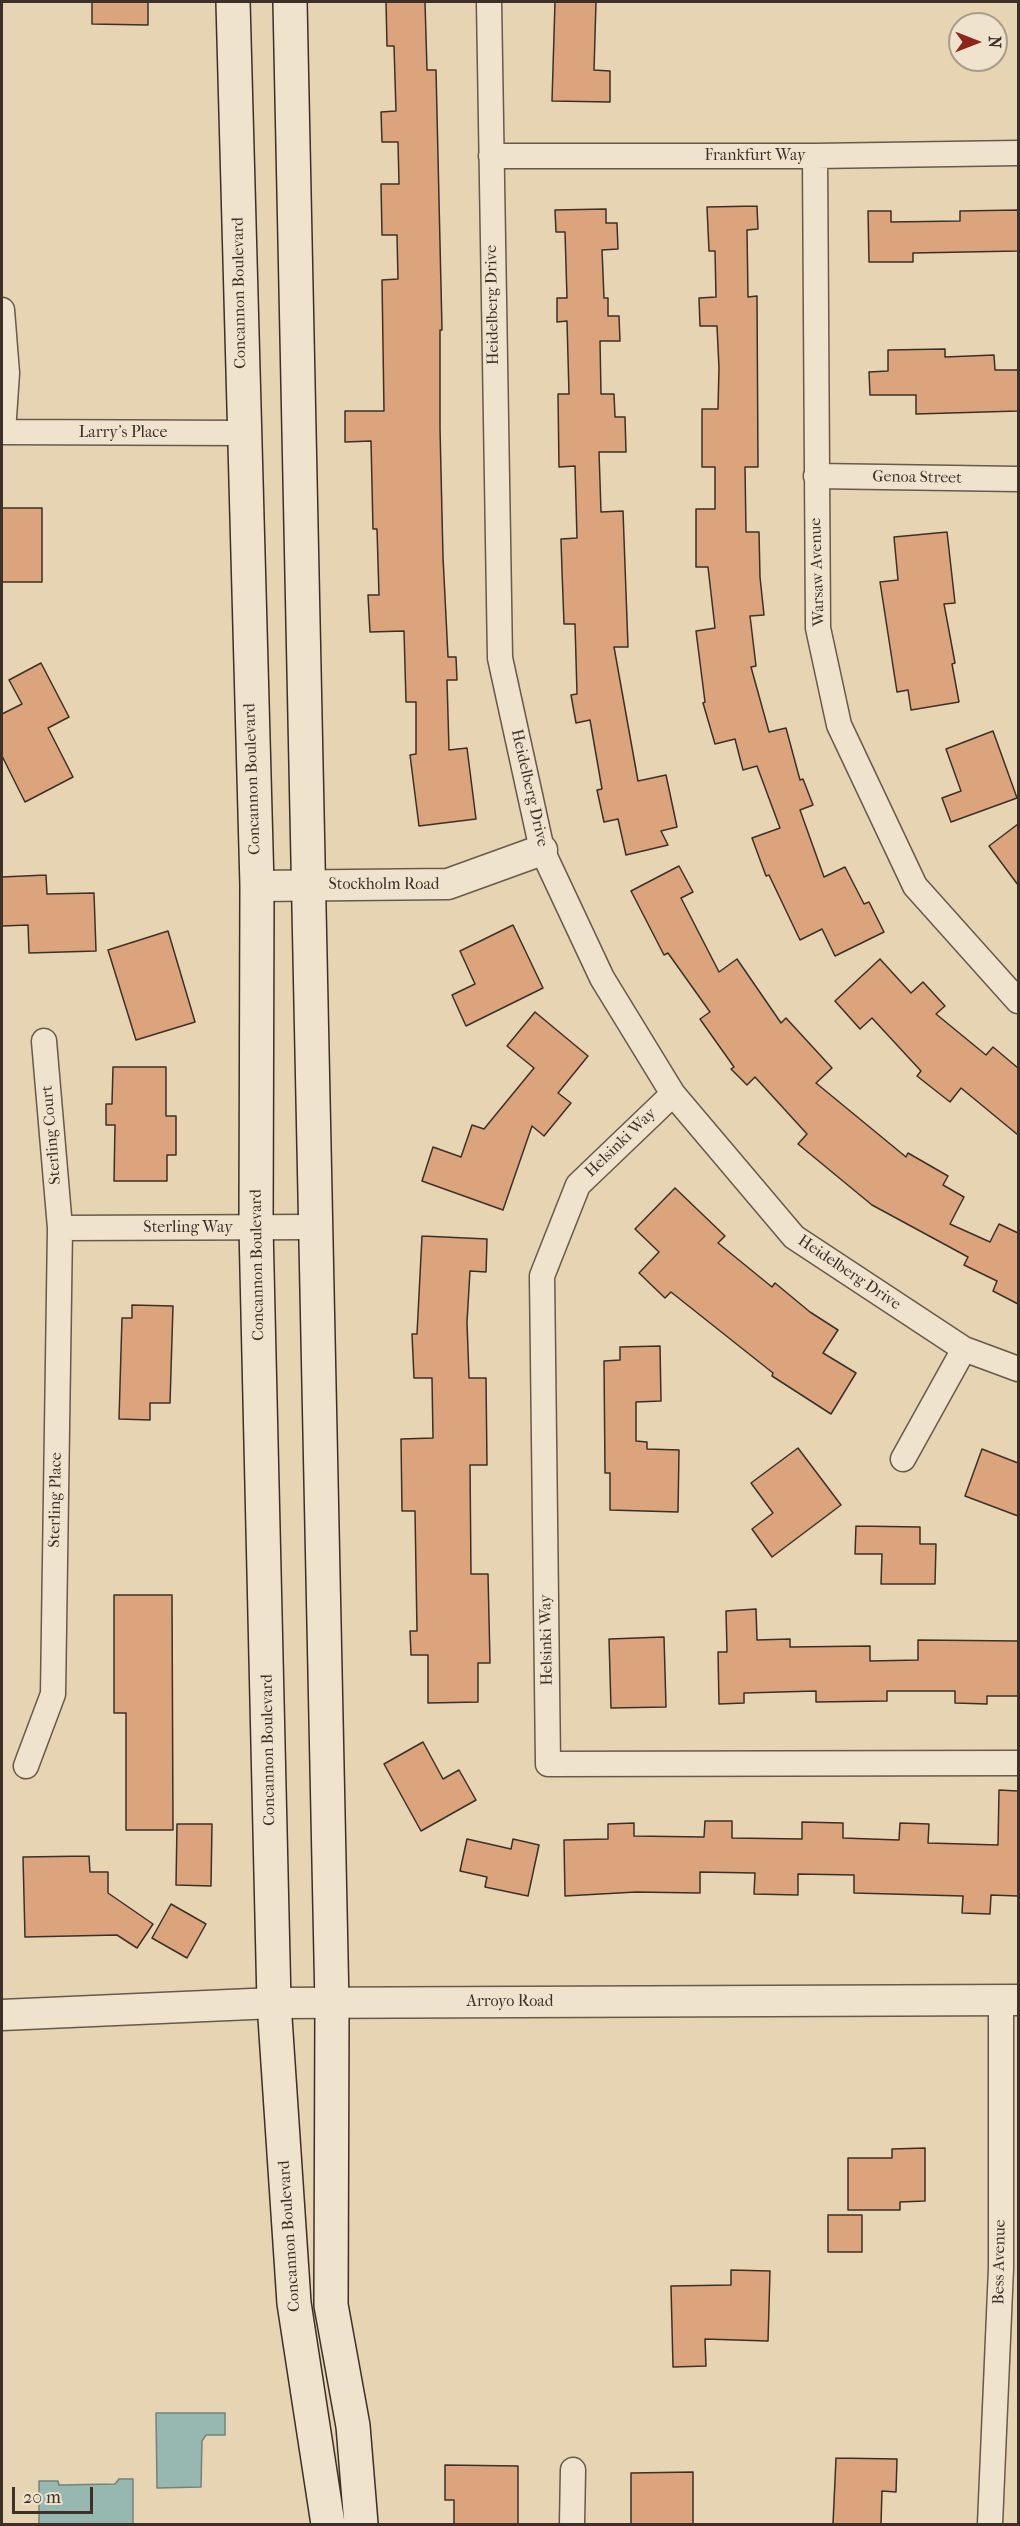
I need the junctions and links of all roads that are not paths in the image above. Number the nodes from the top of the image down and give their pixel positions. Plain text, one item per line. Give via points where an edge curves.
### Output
1 (233, 2) edge
2 (290, 2) edge
3 (489, 2) edge
4 (1018, 153) edge
5 (491, 156) junction
6 (815, 156) junction
7 (2, 310) edge
8 (243, 433) junction
9 (816, 476) junction
10 (1018, 480) edge
11 (542, 850) junction
12 (310, 885) junction
13 (257, 886) junction
14 (1018, 1001) edge
15 (44, 1041) dead end
16 (673, 1094) junction
17 (256, 1227) junction
18 (316, 1227) junction
19 (60, 1228) junction
20 (964, 1349) junction
21 (1018, 1369) edge
22 (903, 1459) dead end
23 (1018, 1763) edge
24 (26, 1766) dead end
25 (1010, 2000) edge
26 (274, 2003) junction
27 (333, 2004) junction
28 (2, 2015) edge
29 (1010, 2269) edge
30 (573, 2470) dead end
31 (328, 2524) edge
32 (360, 2524) edge
33 (572, 2524) edge
34 (990, 2524) edge

1 - 8 main road, Concannon Boulevard
2 - 12 main road
3 - 5 street, Heidelberg Drive
4 - 6 street, Frankfurt Way
5 - 6 street, Frankfurt Way
5 - 11 street, Heidelberg Drive via 500,658
6 - 9 street, Warsaw Avenue
7 - 8 street, Larry's Place via 7,374 3,432
8 - 13 main road, Concannon Boulevard
9 - 10 street, Genoa Street
9 - 14 street, Warsaw Avenue via 818,628 839,725 915,886
11 - 12 street, Stockholm Road via 448,884
11 - 16 street, Heidelberg Drive via 603,978
12 - 13 street, Stockholm Road
12 - 18 main road
13 - 17 main road, Concannon Boulevard
15 - 19 street, Sterling Court
16 - 20 street, Heidelberg Drive via 794,1237
16 - 23 street, Helsinki Way via 578,1185 542,1276 549,1764
17 - 18 street, Sterling Way
17 - 19 street, Sterling Way
17 - 26 main road, Concannon Boulevard
18 - 27 main road
19 - 24 street, Sterling Place via 53,1694
20 - 21 street, Heidelberg Drive
20 - 22 street
25 - 27 street, Arroyo Road
25 - 29 street, Bess Avenue
26 - 27 street, Arroyo Road
26 - 28 street, Arroyo Road
26 - 31 main road, Concannon Boulevard via 294,2303
27 - 32 main road via 331,2305 353,2426
29 - 34 street, Bess Avenue
30 - 33 street

